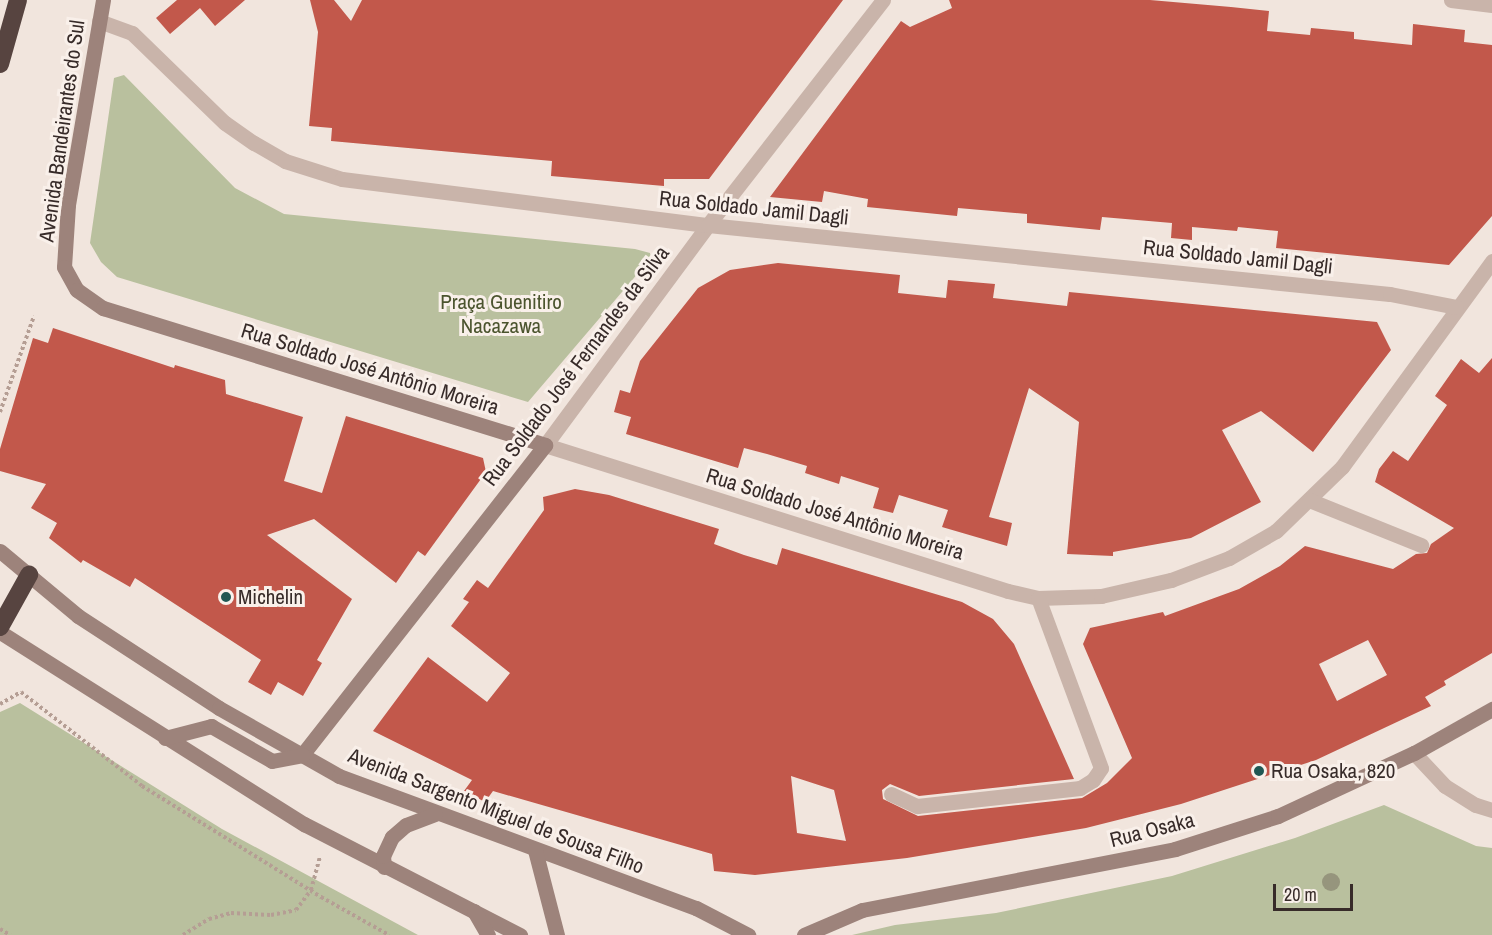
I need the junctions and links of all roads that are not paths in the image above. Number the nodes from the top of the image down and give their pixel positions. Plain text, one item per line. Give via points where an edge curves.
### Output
1 (18, 0) edge
2 (104, 0) edge
3 (883, 0) edge
4 (1451, 0) edge
5 (1492, 5) edge
6 (99, 21) junction
7 (0, 64) edge
8 (708, 225) junction
9 (1492, 261) edge
10 (64, 267) joint
11 (1456, 308) junction
12 (544, 445) junction
13 (1309, 500) junction
14 (1421, 545) dead end
15 (0, 550) edge
16 (29, 575) junction
17 (1038, 598) junction
18 (0, 627) edge
19 (0, 632) edge
20 (1492, 709) edge
21 (165, 738) junction
22 (1414, 753) junction
23 (302, 755) junction
24 (891, 794) dead end
25 (1492, 810) edge
26 (435, 814) junction
27 (535, 850) junction
28 (384, 867) junction
29 (474, 911) junction
30 (488, 935) edge
31 (520, 935) edge
32 (557, 935) edge
33 (748, 935) edge
34 (804, 935) edge

1 - 7 highway
2 - 6 main road, Avenida Bandeirantes do Sul
3 - 8 street, Rua Soldado José Fernandes da Silva
4 - 5 street
6 - 8 street, Rua Soldado Jamil Dagli via 132,33 225,123 285,161 313,171 342,179
6 - 10 main road, Avenida Bandeirantes do Sul via 68,205
8 - 11 street, Rua Soldado Jamil Dagli via 1390,294
8 - 12 street, Rua Soldado José Fernandes da Silva
9 - 11 street, Rua Soldado José Antônio Moreira
10 - 12 main road, Rua Soldado José Antônio Moreira via 77,290 103,308
11 - 13 street, Rua Soldado José Antônio Moreira via 1342,467
12 - 17 street, Rua Soldado José Antônio Moreira
12 - 23 main road, Rua Soldado José Fernandes da Silva
13 - 14 street
13 - 17 street, Rua Soldado José Antônio Moreira via 1276,531 1229,558 1171,580 1101,596
15 - 16 main road, Avenida Sargento Miguel de Sousa Filho
16 - 18 highway
16 - 23 main road, Avenida Sargento Miguel de Sousa Filho via 78,616 219,708
17 - 24 street via 1101,768 1080,788 917,806
19 - 21 main road
20 - 22 main road, Rua Osaka
21 - 23 main road via 211,726 272,761
21 - 28 main road via 304,824
22 - 25 street via 1445,786
22 - 34 main road, Rua Osaka via 1278,816 1175,849 862,910
23 - 26 main road, Avenida Sargento Miguel de Sousa Filho via 366,789
26 - 27 main road, Avenida Sargento Miguel de Sousa Filho
26 - 28 main road via 398,832 385,851
27 - 32 main road
27 - 33 main road, Avenida Sargento Miguel de Sousa Filho via 696,908
28 - 29 main road
29 - 30 main road
29 - 31 main road

